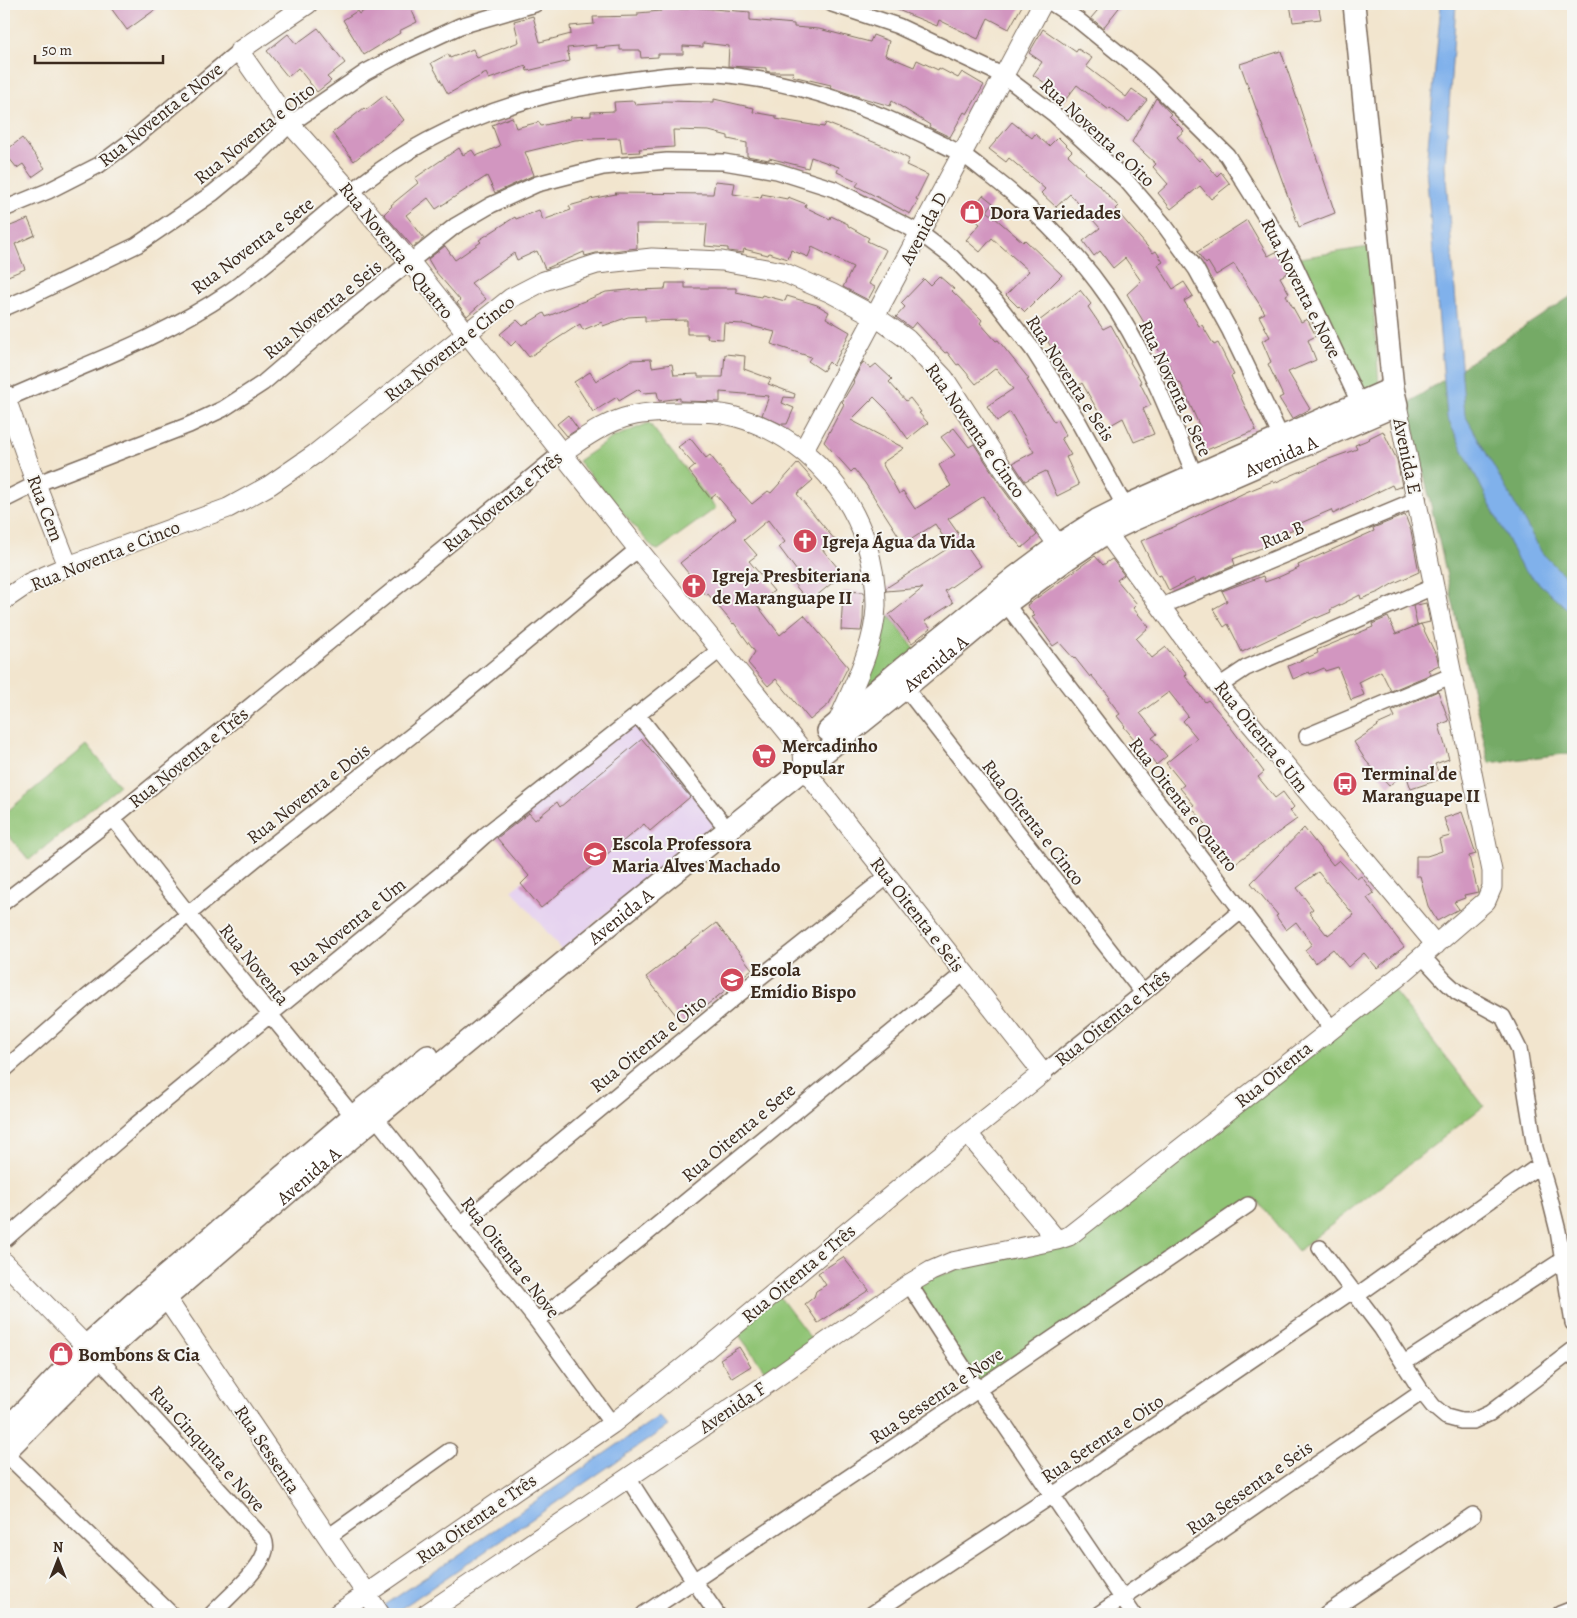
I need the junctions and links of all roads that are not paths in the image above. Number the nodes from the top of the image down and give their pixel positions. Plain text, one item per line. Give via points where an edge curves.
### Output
1 (308, 4) edge
2 (535, 4) edge
3 (832, 4) edge
4 (1042, 4) edge
5 (1054, 4) edge
6 (1354, 4) edge
7 (239, 51) junction
8 (1004, 76) junction
9 (290, 124) junction
10 (962, 154) junction
11 (351, 192) junction
12 (4, 209) edge
13 (920, 233) junction
14 (411, 263) junction
15 (4, 308) edge
16 (876, 317) junction
17 (466, 334) junction
18 (1395, 396) junction
19 (5, 397) edge
20 (1363, 410) junction
21 (1281, 437) junction
22 (803, 451) junction
23 (561, 453) junction
24 (1194, 476) junction
25 (36, 484) junction
26 (4, 500) edge
27 (1418, 500) junction
28 (1129, 513) junction
29 (1102, 527) junction
30 (1058, 545) junction
31 (638, 549) junction
32 (68, 566) junction
33 (1435, 586) junction
34 (4, 600) edge
35 (1006, 604) junction
36 (1162, 606) junction
37 (721, 649) junction
38 (1453, 676) junction
39 (900, 681) junction
40 (1219, 686) junction
41 (637, 714) junction
42 (837, 724) junction
43 (1307, 736) dead end
44 (804, 760) junction
45 (113, 818) junction
46 (720, 820) junction
47 (888, 876) junction
48 (4, 902) edge
49 (1486, 902) joint
50 (1242, 910) junction
51 (189, 915) junction
52 (1429, 951) junction
53 (964, 973) junction
54 (1143, 993) junction
55 (270, 1014) junction
56 (1331, 1028) junction
57 (4, 1070) edge
58 (1043, 1073) junction
59 (354, 1116) junction
60 (376, 1118) junction
61 (968, 1134) junction
62 (1540, 1165) junction
63 (1248, 1206) dead end
64 (460, 1225) junction
65 (4, 1240) edge
66 (1057, 1240) junction
67 (1320, 1248) dead end
68 (1564, 1258) junction
69 (4, 1262) edge
70 (908, 1284) junction
71 (160, 1292) junction
72 (1354, 1294) junction
73 (537, 1321) junction
74 (1573, 1323) edge
75 (1573, 1350) edge
76 (93, 1352) junction
77 (1404, 1363) junction
78 (978, 1390) junction
79 (1422, 1392) junction
80 (612, 1424) junction
81 (4, 1432) edge
82 (449, 1451) dead end
83 (4, 1452) edge
84 (628, 1478) junction
85 (1053, 1496) junction
86 (1473, 1515) dead end
87 (328, 1537) junction
88 (694, 1581) junction
89 (1122, 1599) junction
90 (373, 1604) edge
91 (1573, 1609) edge
92 (171, 1614) edge
93 (212, 1614) edge
94 (337, 1614) edge
95 (426, 1614) edge
96 (644, 1614) edge
97 (717, 1614) edge
98 (872, 1614) edge
99 (1099, 1614) edge
100 (1133, 1614) edge
101 (1326, 1614) edge
102 (1560, 1614) edge

1 - 7 street, Rua Noventa e Nove
2 - 9 street, Rua Noventa e Oito via 460,26 404,52 366,72
3 - 8 street, Rua Noventa e Oito via 898,26
4 - 8 street, Avenida D
5 - 20 street, Rua Noventa e Nove via 1148,77 1227,155 1292,259
6 - 18 main road, Avenida E
7 - 9 street, Rua Noventa e Quatro
7 - 12 street, Rua Noventa e Nove via 99,165
8 - 10 street, Avenida D
8 - 21 street, Rua Noventa e Oito via 1054,114 1125,179 1165,226 1196,269
9 - 11 street, Rua Noventa e Quatro
9 - 15 street, Rua Noventa e Oito via 213,193 137,245
10 - 11 street, Rua Noventa e Sete via 894,120 767,79 714,73 655,76 583,86 523,100 428,140 382,168
10 - 13 street, Avenida D
10 - 24 street, Rua Noventa e Sete via 1038,216 1107,296 1134,338 1160,391
11 - 14 street, Rua Noventa e Quatro
11 - 19 street, Rua Noventa e Sete via 228,293 174,326 101,361
13 - 14 street, Rua Noventa e Seis via 834,189 777,171 724,162 667,161 603,167 537,184 455,226
13 - 16 street, Avenida D
13 - 28 street, Rua Noventa e Seis via 952,257 996,302 1033,350 1078,421
14 - 17 street, Rua Noventa e Quatro
14 - 25 street, Rua Noventa e Seis via 262,383 223,408 189,425
16 - 17 street, Rua Noventa e Cinco via 783,272 722,260 652,258 597,264 544,281 511,298
16 - 22 street, Avenida D
16 - 30 street, Rua Noventa e Cinco via 907,339 944,378
17 - 23 street, Rua Noventa e Quatro
17 - 32 street, Rua Noventa e Cinco via 315,454 270,485 228,508
18 - 20 main road, Avenida A
18 - 27 street, Avenida E
19 - 25 street, Rua Cem
20 - 21 main road, Avenida A
20 - 28 main road, Avenida A
21 - 24 main road, Avenida A
22 - 23 street, Rua Noventa e Três via 762,426 734,416 657,412 606,424
22 - 42 street, Rua Noventa e Três via 845,497 862,530 874,583 876,606 870,644
23 - 31 street, Rua Noventa e Quatro
23 - 45 street, Rua Noventa e Três
24 - 28 main road, Avenida A
25 - 26 street, Rua Noventa e Seis
25 - 32 street, Rua Cem
27 - 33 street, Avenida E
27 - 36 street, Rua B
28 - 29 main road, Avenida A
29 - 30 main road, Avenida A
29 - 35 main road, Avenida A via 1067,559
29 - 36 street, Rua Oitenta e Um
30 - 39 main road, Avenida A via 995,593
31 - 37 street, Rua Noventa e Quatro
31 - 51 street, Rua Noventa e Dois
32 - 34 street, Rua Noventa e Cinco via 29,583
33 - 38 street, Avenida E
33 - 40 street via 1246,668
35 - 39 main road, Avenida A
35 - 50 street, Rua Oitenta e Quatro
36 - 40 street, Rua Oitenta e Um
37 - 41 street, Rua Noventa e Um
37 - 44 street, Rua Noventa e Quatro
38 - 43 street
38 - 49 street, Avenida E via 1492,871 1492,887
39 - 42 main road, Avenida A
39 - 44 main road, Avenida A
39 - 54 street, Rua Oitenta e Cinco
40 - 52 street, Rua Oitenta e Um
41 - 46 street
41 - 55 street, Rua Noventa e Um
42 - 44 main road, Avenida A
44 - 46 main road, Avenida A
44 - 47 street, Rua Oitenta e Seis
44 - 60 main road, Avenida A
45 - 48 street, Rua Noventa e Três
45 - 51 street, Rua Noventa
46 - 59 main road, Avenida A
47 - 53 street, Rua Oitenta e Seis
47 - 64 street, Rua Oitenta e Oito via 739,994
49 - 52 street, Rua Oitenta
50 - 54 street, Rua Oitenta e Três
50 - 56 street, Rua Oitenta e Quatro
51 - 55 street, Rua Noventa
51 - 57 street, Rua Noventa e Dois via 86,998
52 - 56 street, Rua Oitenta
52 - 62 street via 1445,982 1503,1017 1519,1049
53 - 58 street, Rua Oitenta e Seis
53 - 73 street, Rua Oitenta e Sete
54 - 58 street, Rua Oitenta e Três
55 - 59 street, Rua Noventa
55 - 65 street, Rua Noventa e Um
56 - 66 street, Rua Oitenta via 1092,1220
58 - 61 street, Rua Oitenta e Três
59 - 60 street
59 - 71 main road, Avenida A
60 - 64 street, Rua Oitenta e Nove
60 - 71 main road, Avenida A
61 - 66 street
61 - 80 street, Rua Oitenta e Três
62 - 68 street
62 - 72 street, Rua Setenta e Oito
63 - 78 street, Rua Sessenta e Nove
64 - 73 street, Rua Oitenta e Nove
66 - 70 street, Avenida F via 952,1262
67 - 72 street
68 - 74 street
68 - 77 street
69 - 76 street
70 - 78 street
70 - 84 street, Avenida F
71 - 76 main road, Avenida A
71 - 87 street, Rua Sessenta
72 - 77 street
72 - 85 street, Rua Setenta e Oito
73 - 80 street, Rua Oitenta e Nove
75 - 79 street via 1490,1413 1473,1420 1446,1417
76 - 81 main road, Avenida A
76 - 83 main road, Avenida A
76 - 93 street, Rua Cinqunta e Nove via 266,1543 264,1556 254,1570
77 - 79 street
78 - 85 street
78 - 88 street, Rua Sessenta e Nove
79 - 89 street, Rua Sessenta e Seis
80 - 90 street, Rua Oitenta e Três
82 - 87 street
83 - 92 street
84 - 88 street
84 - 95 street, Avenida F
85 - 89 street
85 - 98 street, Rua Setenta e Oito
86 - 101 street
87 - 90 street, Rua Sessenta
88 - 96 street, Rua Sessenta e Nove
88 - 97 street
89 - 99 street, Rua Sessenta e Seis
89 - 100 street
90 - 94 street, Rua Oitenta e Três
91 - 102 street

